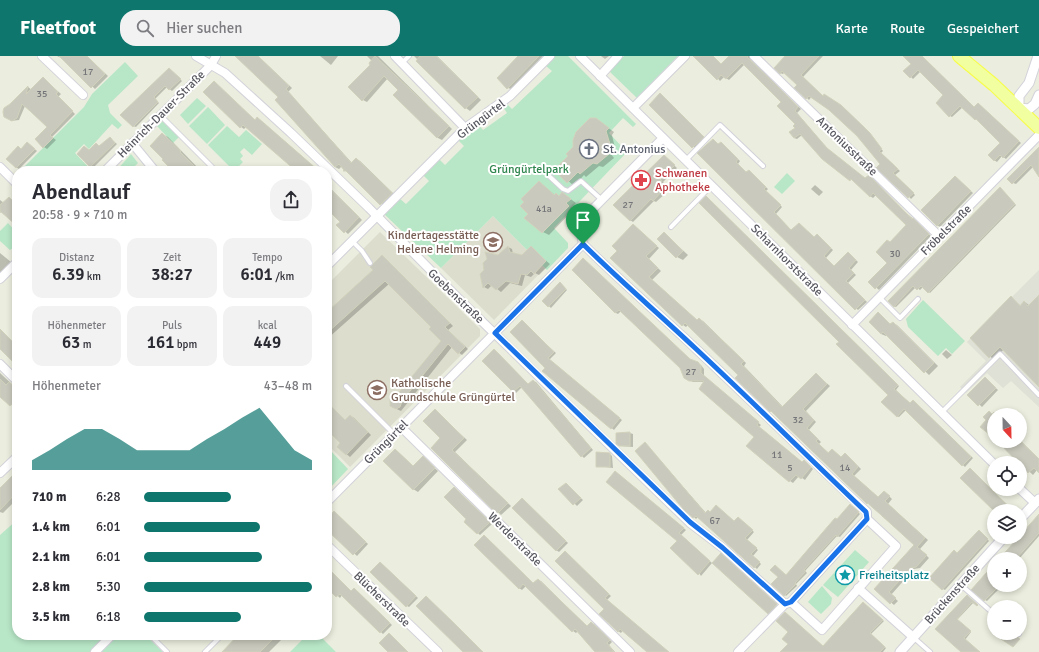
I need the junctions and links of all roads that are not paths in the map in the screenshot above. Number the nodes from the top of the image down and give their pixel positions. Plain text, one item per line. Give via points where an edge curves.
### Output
1 (42, 56) edge
2 (196, 56) edge
3 (216, 56) edge
4 (395, 56) edge
5 (409, 56) edge
6 (550, 56) edge
7 (580, 56) edge
8 (618, 56) edge
9 (685, 56) edge
10 (754, 56) edge
11 (959, 56) edge
12 (1038, 56) edge
13 (402, 63) junction
14 (211, 65) junction
15 (600, 76) junction
16 (83, 95) dead end
17 (1039, 95) edge
18 (633, 108) junction
19 (1019, 108) junction
20 (160, 114) junction
21 (465, 128) junction
22 (1039, 128) edge
23 (1039, 135) edge
24 (663, 138) junction
25 (132, 143) junction
26 (686, 161) junction
27 (110, 166) edge
28 (151, 166) edge
29 (211, 166) edge
30 (325, 166) edge
31 (763, 166) dead end
32 (0, 167) edge
33 (332, 172) edge
34 (549, 176) dead end
35 (12, 179) edge
36 (712, 186) junction
37 (602, 200) junction
38 (375, 216) junction
39 (671, 227) dead end
40 (939, 236) junction
41 (352, 240) junction
42 (583, 244) junction
43 (332, 261) edge
44 (370, 263) dead end
45 (12, 267) edge
46 (0, 279) edge
47 (880, 297) junction
48 (918, 299) dead end
49 (852, 325) junction
50 (495, 333) junction
51 (0, 364) edge
52 (12, 376) edge
53 (346, 386) dead end
54 (1039, 394) edge
55 (941, 413) junction
56 (401, 427) junction
57 (394, 434) junction
58 (987, 457) edge
59 (12, 460) edge
60 (1, 470) edge
61 (1027, 494) edge
62 (332, 497) edge
63 (1037, 501) edge
64 (1027, 512) edge
65 (867, 519) junction
66 (998, 544) edge
67 (332, 550) edge
68 (961, 584) junction
69 (858, 588) junction
70 (788, 603) junction
71 (987, 608) edge
72 (913, 637) junction
73 (107, 640) edge
74 (155, 640) edge
75 (217, 640) edge
76 (95, 652) edge
77 (167, 652) edge
78 (205, 652) edge
79 (438, 652) edge
80 (630, 652) edge
81 (738, 652) edge
82 (900, 652) edge
83 (930, 652) edge

1 - 16 street
2 - 14 street, Goebenstraße
3 - 14 street, Heinrich-Dauer-Straße
4 - 13 street
5 - 13 lane
6 - 21 street, Grüngürtel via 510,96
7 - 15 street, Scharnhorststraße
8 - 15 street
9 - 18 street
10 - 40 street, Antoniusstraße
11 - 19 main road
12 - 19 street via 1029,83 1019,96
13 - 21 street
14 - 20 street, Heinrich-Dauer-Straße
14 - 30 street, Goebenstraße via 225,73
15 - 18 street, Scharnhorststraße
17 - 19 street via 1029,109
18 - 24 street, Scharnhorststraße
19 - 22 main road
20 - 25 street, Heinrich-Dauer-Straße
20 - 29 lane
21 - 38 street, Grüngürtel
23 - 40 street, Fröbelstraße
24 - 26 street, Scharnhorststraße
24 - 37 street
25 - 27 street, Heinrich-Dauer-Straße
25 - 28 street
26 - 31 lane via 720,125
26 - 36 street, Scharnhorststraße
32 - 35 street
33 - 38 street, Goebenstraße
34 - 37 lane via 568,191 581,181
36 - 39 lane
36 - 49 street, Scharnhorststraße
37 - 42 street via 579,223
38 - 41 street, Grüngürtel
38 - 50 street, Goebenstraße
40 - 47 street, Fröbelstraße
41 - 43 street, Grüngürtel
41 - 44 lane
42 - 50 street, Grüngürtel
42 - 65 street via 632,292 642,298 694,346 866,512
45 - 46 street
47 - 48 lane via 900,318
47 - 49 street, Fröbelstraße
49 - 55 street, Scharnhorststraße
50 - 56 street, Grüngürtel
50 - 70 street, Goebenstraße via 690,522
51 - 52 street
53 - 57 lane
54 - 55 lane via 1000,354
55 - 58 street, Scharnhorststraße
56 - 57 street, Grüngürtel
56 - 80 street, Werderstraße
57 - 62 street, Grüngürtel
59 - 60 street
61 - 63 street
63 - 64 street
65 - 69 street via 896,546
65 - 70 street
66 - 68 street, Brückenstraße
67 - 79 street, Blücherstraße
68 - 71 lane
68 - 72 street, Brückenstraße
69 - 70 street via 822,630
69 - 72 street
70 - 81 street
72 - 82 street, Brückenstraße
72 - 83 lane
73 - 76 street
74 - 77 lane
75 - 78 lane

